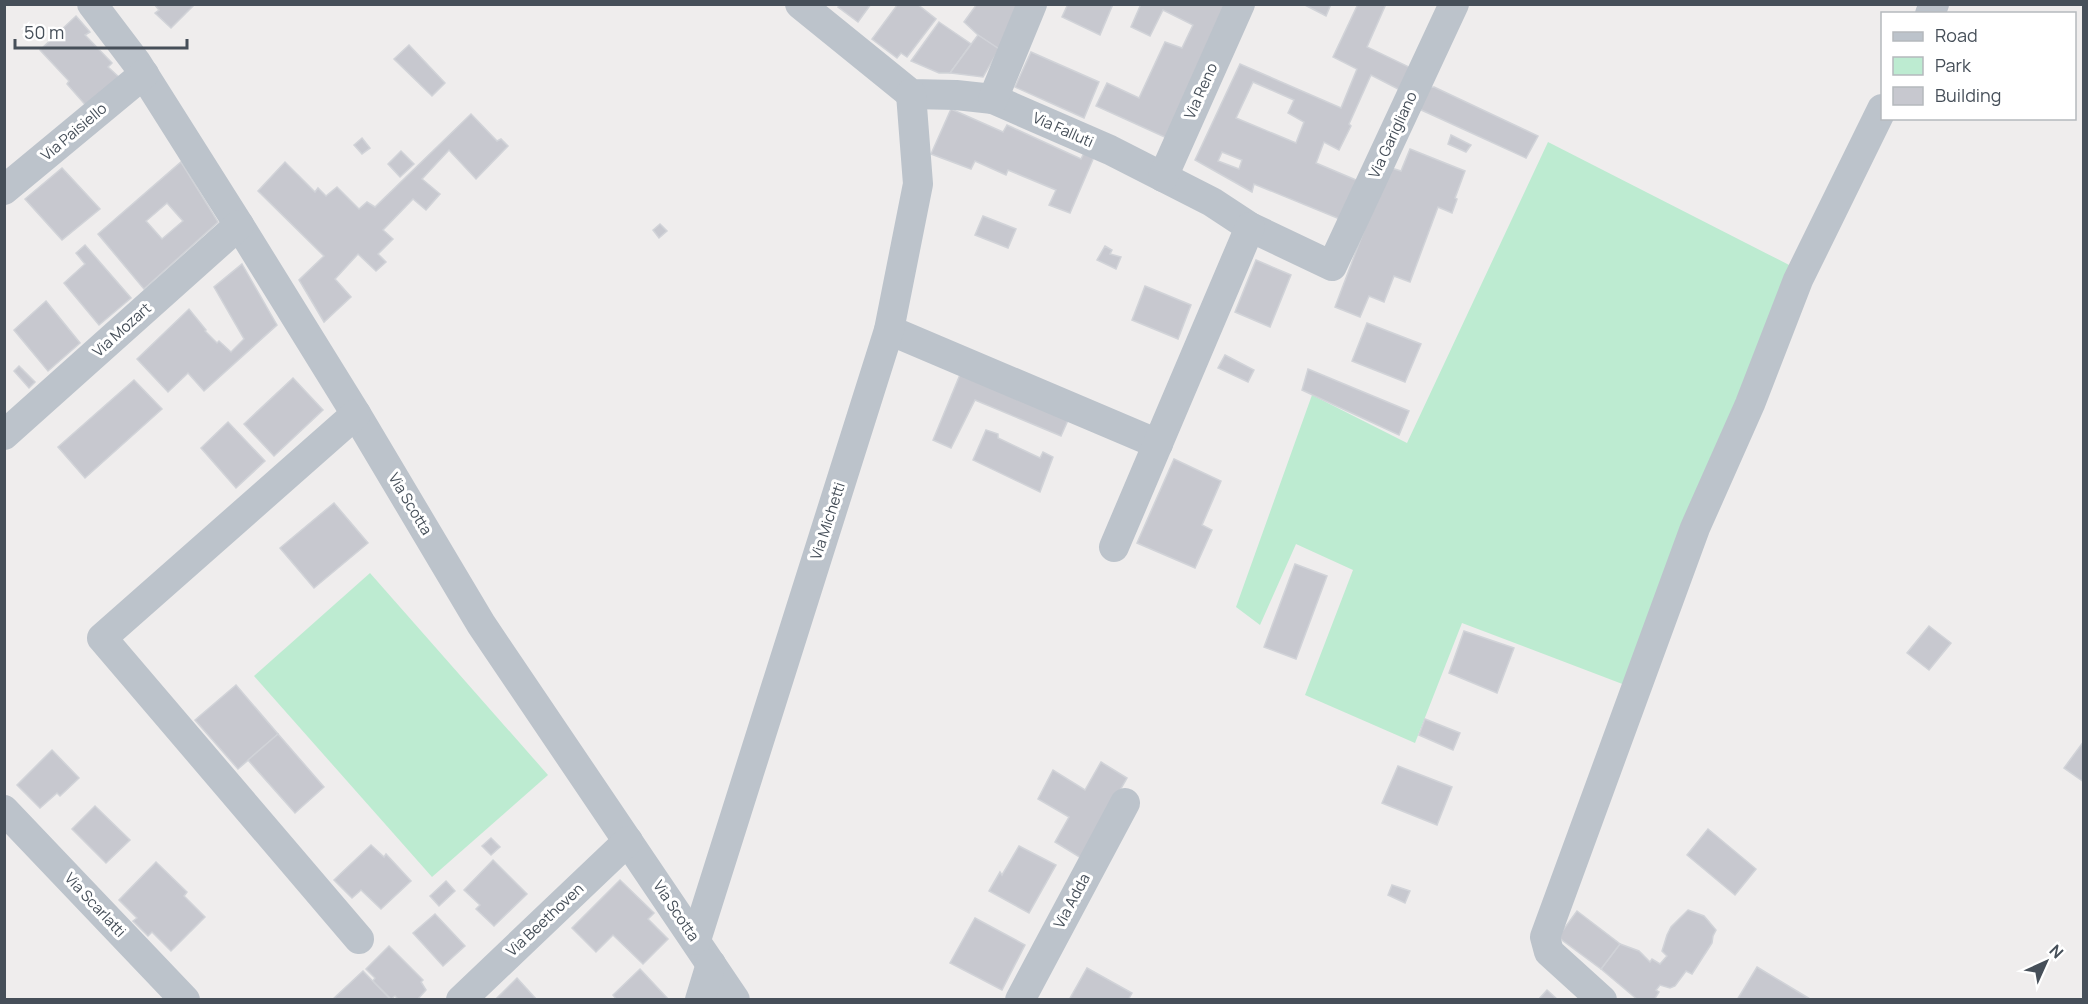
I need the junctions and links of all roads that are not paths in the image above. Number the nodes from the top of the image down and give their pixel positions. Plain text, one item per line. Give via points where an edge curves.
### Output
1 (92, 4) edge
2 (800, 4) edge
3 (1032, 4) edge
4 (1240, 4) edge
5 (1454, 4) edge
6 (144, 74) junction
7 (911, 94) junction
8 (993, 99) junction
9 (1881, 111) edge
10 (1163, 177) junction
11 (4, 190) edge
12 (239, 225) junction
13 (1250, 227) junction
14 (1332, 266) joint
15 (889, 330) junction
16 (356, 414) junction
17 (4, 435) edge
18 (1158, 444) junction
19 (1114, 547) dead end
20 (1125, 803) dead end
21 (4, 810) edge
22 (628, 841) junction
23 (359, 939) dead end
24 (704, 952) junction
25 (184, 999) edge
26 (461, 999) edge
27 (700, 999) edge
28 (735, 999) edge
29 (1020, 999) edge
30 (1602, 999) edge

1 - 6 street, Via Scotta
2 - 7 street
3 - 8 street
4 - 10 street, Via Reno
5 - 14 street, Via Garigliano
6 - 11 street, Via Paisiello
6 - 12 street, Via Scotta
7 - 8 street, Via Falluti
7 - 15 street, Via Michetti via 918,184
8 - 10 street, Via Falluti
9 - 30 street via 1798,280 1750,404 1695,528 1545,937 1549,951
10 - 13 street, Via Falluti
12 - 16 street, Via Scotta
12 - 17 street, Via Mozart
13 - 14 street, Via Falluti
13 - 18 street
15 - 18 street
15 - 24 street, Via Michetti
16 - 22 street, Via Scotta via 482,624
16 - 23 street via 102,638
18 - 19 street
20 - 29 street, Via Adda
21 - 25 street, Via Scarlatti
22 - 24 street, Via Scotta
22 - 26 street, Via Beethoven
24 - 27 street, Via Michetti
24 - 28 street, Via Scotta

